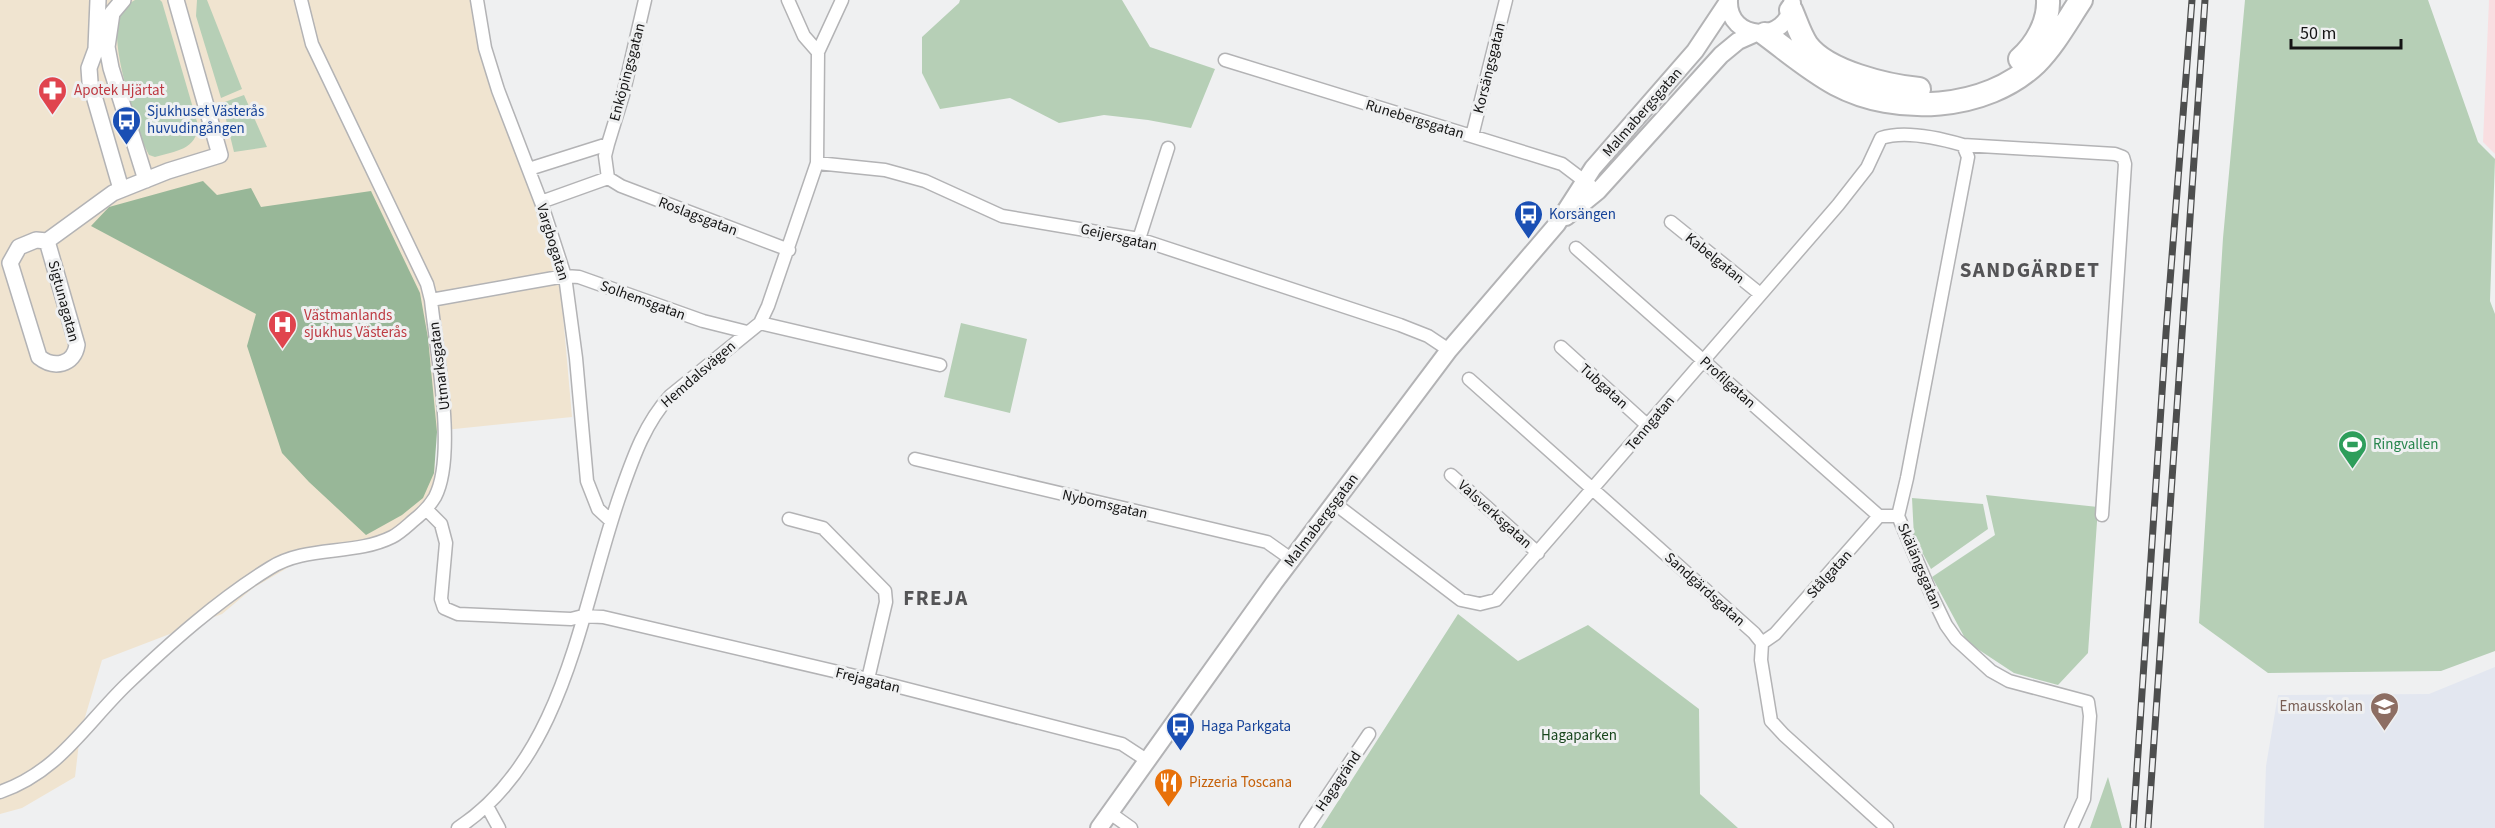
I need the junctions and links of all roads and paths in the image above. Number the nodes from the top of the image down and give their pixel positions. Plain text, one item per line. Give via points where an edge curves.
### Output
1 (99, 0) edge
2 (123, 0) edge
3 (176, 0) edge
4 (301, 0) edge
5 (477, 0) edge
6 (645, 0) edge
7 (788, 0) edge
8 (842, 0) edge
9 (1506, 0) edge
10 (1729, 0) edge
11 (2048, 0) edge
12 (2081, 0) edge
13 (1792, 5) edge
14 (1760, 34) junction
15 (818, 52) junction
16 (1225, 60) dead end
17 (1472, 136) junction
18 (608, 144) junction
19 (1963, 144) junction
20 (1168, 148) dead end
21 (817, 163) junction
22 (529, 169) junction
23 (608, 178) junction
24 (146, 180) junction
25 (1583, 180) junction
26 (121, 189) junction
27 (1598, 191) junction
28 (541, 201) junction
29 (1671, 222) dead end
30 (1557, 224) junction
31 (1139, 239) junction
32 (47, 241) junction
33 (1576, 248) dead end
34 (789, 250) junction
35 (565, 276) junction
36 (1759, 293) junction
37 (431, 300) junction
38 (760, 323) junction
39 (747, 332) junction
40 (1561, 347) dead end
41 (1449, 350) junction
42 (1703, 360) junction
43 (940, 365) dead end
44 (1469, 379) dead end
45 (1647, 425) junction
46 (915, 459) dead end
47 (1451, 475) dead end
48 (1594, 489) junction
49 (1334, 503) junction
50 (427, 510) junction
51 (2102, 515) dead end
52 (1879, 516) junction
53 (1898, 516) junction
54 (789, 519) dead end
55 (611, 521) junction
56 (1538, 553) junction
57 (1291, 559) junction
58 (583, 616) junction
59 (1762, 643) junction
60 (868, 679) junction
61 (1370, 734) dead end
62 (1148, 761) junction
63 (0, 792) edge
64 (487, 806) junction
65 (1110, 813) junction
66 (458, 828) edge
67 (499, 828) edge
68 (1099, 828) edge
69 (1131, 828) edge
70 (1306, 828) edge
71 (1887, 828) edge
72 (2071, 828) edge

1 - 26 street via 90,82
2 - 24 street via 112,13 107,46
3 - 24 street, Sigtunagatan via 220,155
4 - 37 street, Utmarksgatan via 312,44 427,284
5 - 22 street, Vargbogatan via 485,48
6 - 18 street, Enköpingsgatan
7 - 15 street via 804,36
8 - 15 street
9 - 17 street, Korsängsgatan
10 - 14 main road via 1733,18 1741,28
10 - 25 main road, Malmabergsgatan via 1695,51
11 - 13 highway via 2039,35 2023,57 2006,70 1966,86 1931,90 1893,86 1862,77 1826,59 1805,43
12 - 14 highway via 2057,39 2018,77 1986,95 1935,105 1855,92 1811,69
13 - 14 main road, Malmabergsgatan via 1786,21 1777,30
14 - 27 main road, Malmabergsgatan via 1738,41 1721,55
15 - 21 street
16 - 17 street, Runebergsgatan
17 - 25 street, Runebergsgatan via 1562,164
18 - 22 street
18 - 23 street
19 - 36 street, Tenngatan via 1893,134 1881,138 1867,168 1838,205
19 - 51 street via 2115,154 2125,164
19 - 53 street, Skälängsgatan via 1968,157
20 - 31 street
21 - 31 street, Geijersgatan via 885,170 925,181 1002,216
21 - 34 street
22 - 28 street, Vargbogatan
23 - 28 street
23 - 34 street, Roslagsgatan
24 - 26 street, Sigtunagatan
25 - 27 street, Runebergsgatan
25 - 30 main road, Malmabergsgatan
26 - 32 street, Sigtunagatan
27 - 30 main road, Malmabergsgatan
28 - 35 street, Vargbogatan
29 - 36 street, Kabelgatan
30 - 41 main road, Malmabergsgatan
31 - 41 street, Geijersgatan via 1400,325
32 - 32 street, Sigtunagatan via 77,345 69,361 58,364 39,357 10,263 19,248 31,241
33 - 42 street, Profilgatan
34 - 38 street
35 - 37 street, Solhemsgatan
35 - 39 street, Solhemsgatan via 579,277 703,321
35 - 55 street, Vargbogatan via 587,481 598,509
36 - 42 street, Tenngatan
37 - 50 street, Utmarksgatan via 445,419 444,466
38 - 39 street, Hemdalsvägen
38 - 43 street
39 - 55 street, Hemdalsvägen via 658,409 645,430
40 - 45 street, Tubgatan
41 - 49 main road, Malmabergsgatan
42 - 45 street, Tenngatan
42 - 52 street, Profilgatan
44 - 48 street, Sandgärdsgatan
45 - 48 street, Tenngatan
46 - 57 street, Nybomsgatan via 1267,542
47 - 56 street, Valsverksgatan
48 - 56 street, Tenngatan
48 - 59 street, Sandgärdsgatan
49 - 56 street, Tenngatan via 1461,600 1480,604 1496,600
49 - 57 main road, Malmabergsgatan
50 - 58 street via 441,524 446,543 441,599 444,608 458,614
50 - 63 street via 392,537 295,556 273,566 210,611 125,686 63,754 37,775
52 - 53 street
52 - 59 street, Stålgatan via 1775,634
53 - 72 street, Skälängsgatan via 1946,625 1972,655 2009,681 2088,702 2084,800
54 - 60 street via 823,528 885,591 886,602
55 - 58 street, Hemdalsvägen
57 - 62 main road, Malmabergsgatan
58 - 60 street, Frejagatan via 603,617
58 - 64 street, Hemdalsvägen via 565,678 544,721 513,776
59 - 71 street via 1771,721
60 - 62 street, Frejagatan via 1122,744
61 - 70 street, Hagagränd
62 - 65 main road, Malmabergsgatan
64 - 66 street, Hemdalsvägen
64 - 67 street
65 - 68 main road, Malmabergsgatan
65 - 69 street

